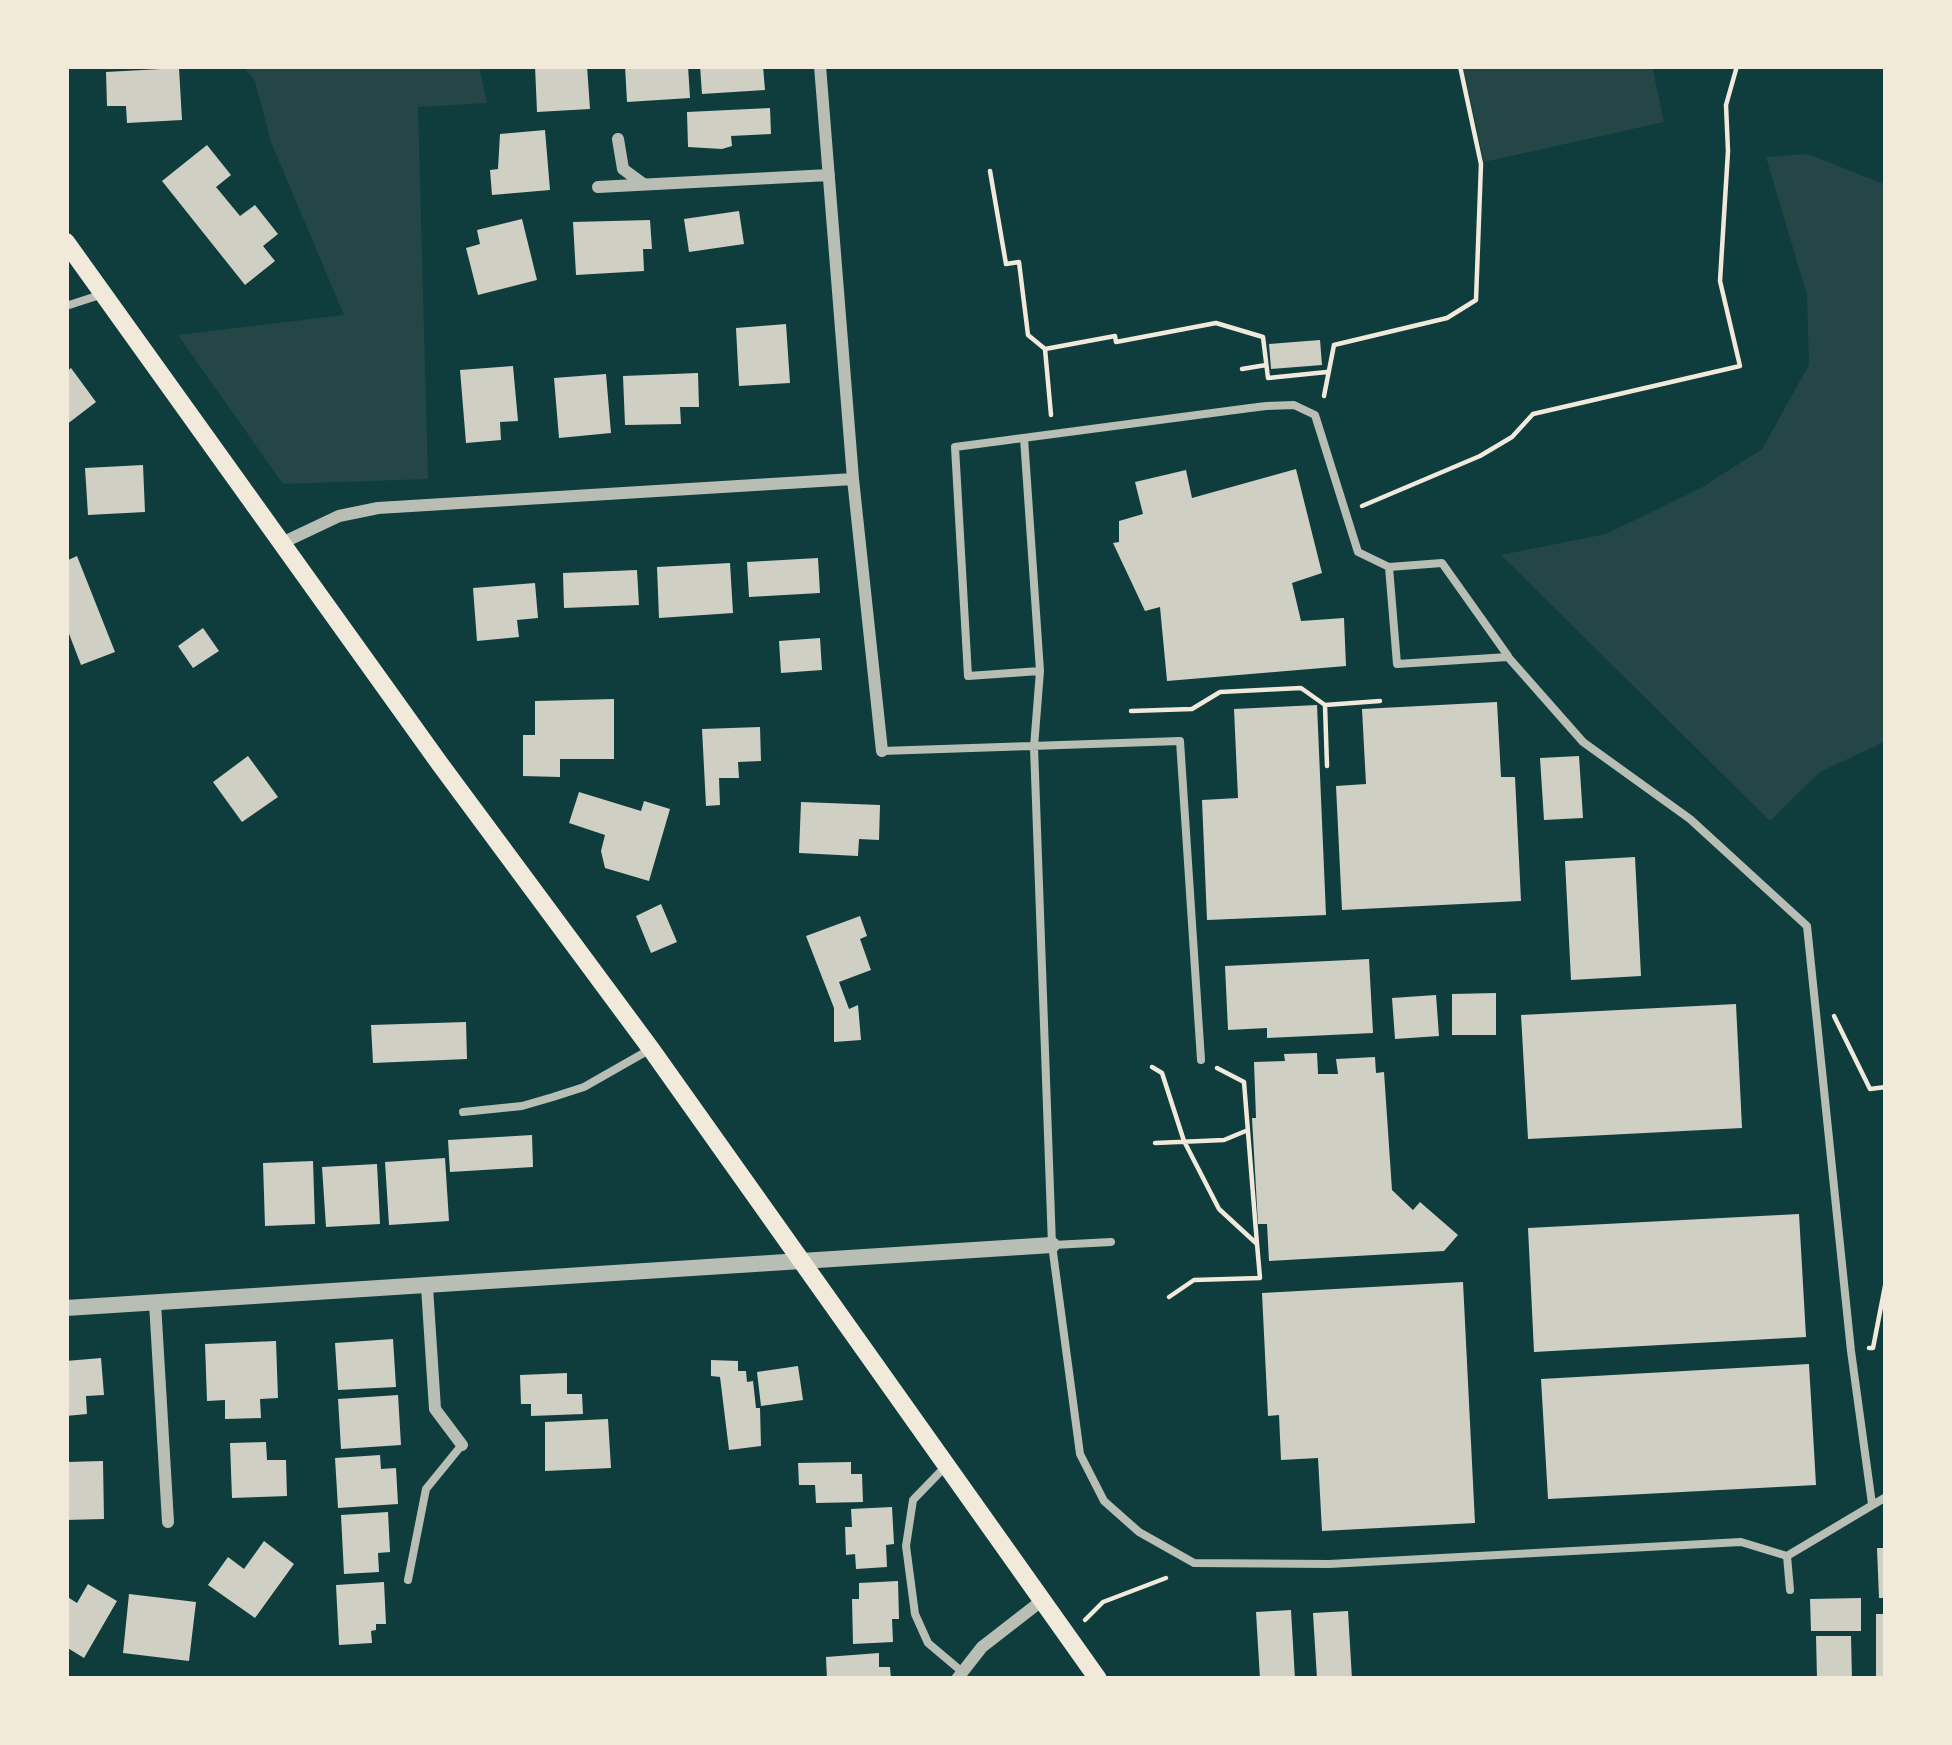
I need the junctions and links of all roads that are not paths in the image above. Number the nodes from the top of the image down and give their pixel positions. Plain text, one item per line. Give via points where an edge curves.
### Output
1 (820, 66) edge
2 (618, 139) dead end
3 (829, 175) junction
4 (649, 184) junction
5 (598, 187) dead end
6 (66, 242) edge
7 (103, 294) junction
8 (66, 306) edge
9 (1024, 438) junction
10 (853, 479) junction
11 (284, 542) junction
12 (1389, 568) junction
13 (1508, 657) junction
14 (1040, 671) junction
15 (1034, 747) junction
16 (882, 752) joint
17 (651, 1049) junction
18 (1201, 1060) road end
19 (463, 1112) dead end
20 (1112, 1242) dead end
21 (1052, 1245) junction
22 (802, 1263) junction
23 (427, 1287) junction
24 (155, 1304) junction
25 (66, 1308) edge
26 (463, 1445) joint
27 (945, 1467) junction
28 (1886, 1497) edge
29 (1872, 1504) junction
30 (168, 1522) dead end
31 (1787, 1556) junction
32 (408, 1580) dead end
33 (1790, 1590) dead end
34 (1040, 1601) junction
35 (958, 1675) edge
36 (1098, 1679) edge

1 - 3 street
2 - 4 street via 627,174
3 - 4 street
3 - 10 street
4 - 5 street
6 - 7 main road
7 - 8 lane
7 - 11 main road
9 - 12 lane via 1294,405 1315,415 1358,552
9 - 14 lane
9 - 14 lane via 955,447 968,676
10 - 11 street via 378,508
10 - 16 street
11 - 17 main road
12 - 13 lane via 1442,563
12 - 13 lane via 1397,664
13 - 29 lane via 1583,742 1690,819 1807,926
14 - 15 lane
15 - 16 lane
15 - 18 lane via 1180,741
15 - 21 lane
17 - 19 lane via 584,1087 522,1106
17 - 22 main road
20 - 21 lane
21 - 22 street
21 - 31 lane via 1080,1454 1104,1501 1194,1563 1329,1564 1742,1542
22 - 23 street
22 - 27 main road
23 - 24 street
23 - 26 street via 435,1409
24 - 25 street
24 - 30 street
26 - 32 lane via 425,1489
27 - 34 main road
27 - 35 lane via 913,1500 906,1546 921,1629
28 - 29 lane
29 - 31 lane
31 - 33 lane
34 - 35 street
34 - 36 main road

